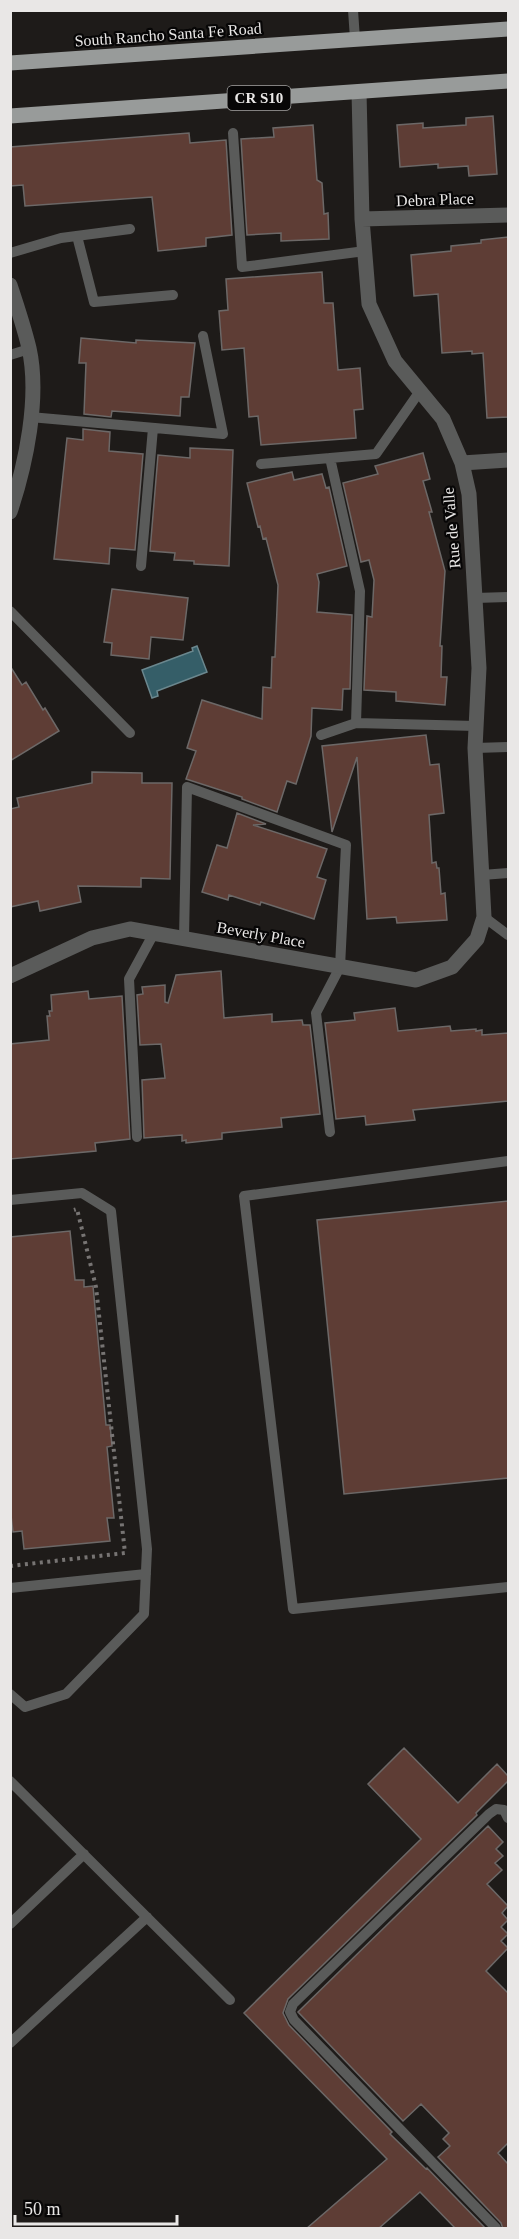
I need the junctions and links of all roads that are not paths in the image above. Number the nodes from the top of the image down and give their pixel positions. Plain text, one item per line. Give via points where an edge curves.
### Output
1 (353, 10) edge
2 (508, 28) edge
3 (355, 39) junction
4 (10, 63) edge
5 (508, 81) edge
6 (359, 92) junction
7 (10, 116) edge
8 (233, 133) dead end
9 (508, 215) edge
10 (362, 219) junction
11 (130, 229) dead end
12 (77, 236) junction
13 (365, 252) junction
14 (10, 253) edge
15 (10, 285) edge
16 (173, 295) dead end
17 (204, 336) dead end
18 (29, 349) junction
19 (10, 355) edge
20 (420, 392) junction
21 (30, 417) junction
22 (153, 428) junction
23 (330, 458) junction
24 (508, 460) edge
25 (261, 464) dead end
26 (462, 464) junction
27 (10, 512) edge
28 (141, 566) dead end
29 (508, 597) edge
30 (475, 598) junction
31 (10, 611) edge
32 (356, 723) junction
33 (476, 726) junction
34 (130, 733) dead end
35 (321, 735) dead end
36 (508, 747) edge
37 (475, 748) junction
38 (508, 873) edge
39 (482, 875) junction
40 (484, 917) junction
41 (154, 933) junction
42 (508, 935) edge
43 (184, 938) junction
44 (340, 967) junction
45 (11, 973) edge
46 (330, 1132) dead end
47 (137, 1137) dead end
48 (508, 1161) edge
49 (10, 1200) edge
50 (146, 1574) junction
51 (508, 1587) edge
52 (10, 1588) edge
53 (10, 1694) edge
54 (10, 1781) edge
55 (508, 1818) edge
56 (84, 1854) junction
57 (147, 1917) junction
58 (10, 1924) edge
59 (230, 2000) dead end
60 (10, 2043) edge
61 (496, 2229) edge

1 - 3 lane
2 - 3 main road, South Rancho Santa Fe Road
3 - 4 main road, South Rancho Santa Fe Road
5 - 6 main road, CR S10
6 - 7 main road, CR S10
6 - 10 street, Rue de Valle
8 - 13 lane via 242,267
9 - 10 street, Debra Place
10 - 13 street, Rue de Valle
11 - 12 lane
12 - 14 lane
12 - 16 lane via 94,302
13 - 20 street, Rue de Valle via 369,304 394,361
15 - 18 street
17 - 22 lane via 223,434
18 - 19 lane
18 - 21 street via 34,391
20 - 23 lane via 376,454
20 - 26 street, Rue de Valle via 443,419
21 - 22 lane
21 - 27 street via 22,475
22 - 28 lane
23 - 25 lane
23 - 32 lane via 360,591
24 - 26 street
26 - 30 street, Rue de Valle via 469,494
29 - 30 lane
30 - 33 street, Rue de Valle via 479,668
31 - 34 lane
32 - 33 lane
32 - 35 lane
33 - 37 street, Rue de Valle
36 - 37 lane
37 - 39 street, Rue de Valle
38 - 39 lane
39 - 40 street, Rue de Valle
40 - 42 lane
40 - 44 street, Beverly Place via 477,939 452,967 416,980
41 - 43 street, Beverly Place
41 - 45 street, Beverly Place via 130,929 92,938
41 - 47 lane via 129,979
43 - 44 street, Beverly Place
43 - 44 lane via 187,787 346,845
44 - 46 lane via 316,1013
48 - 51 lane via 244,1196 292,1609
49 - 50 lane via 82,1193 111,1211 147,1549
50 - 52 lane
50 - 53 lane via 144,1614 66,1694 25,1707
54 - 56 lane
55 - 61 lane via 504,1810 496,1809 489,1814 290,2012
56 - 57 lane
56 - 58 lane
57 - 59 lane
57 - 60 lane

